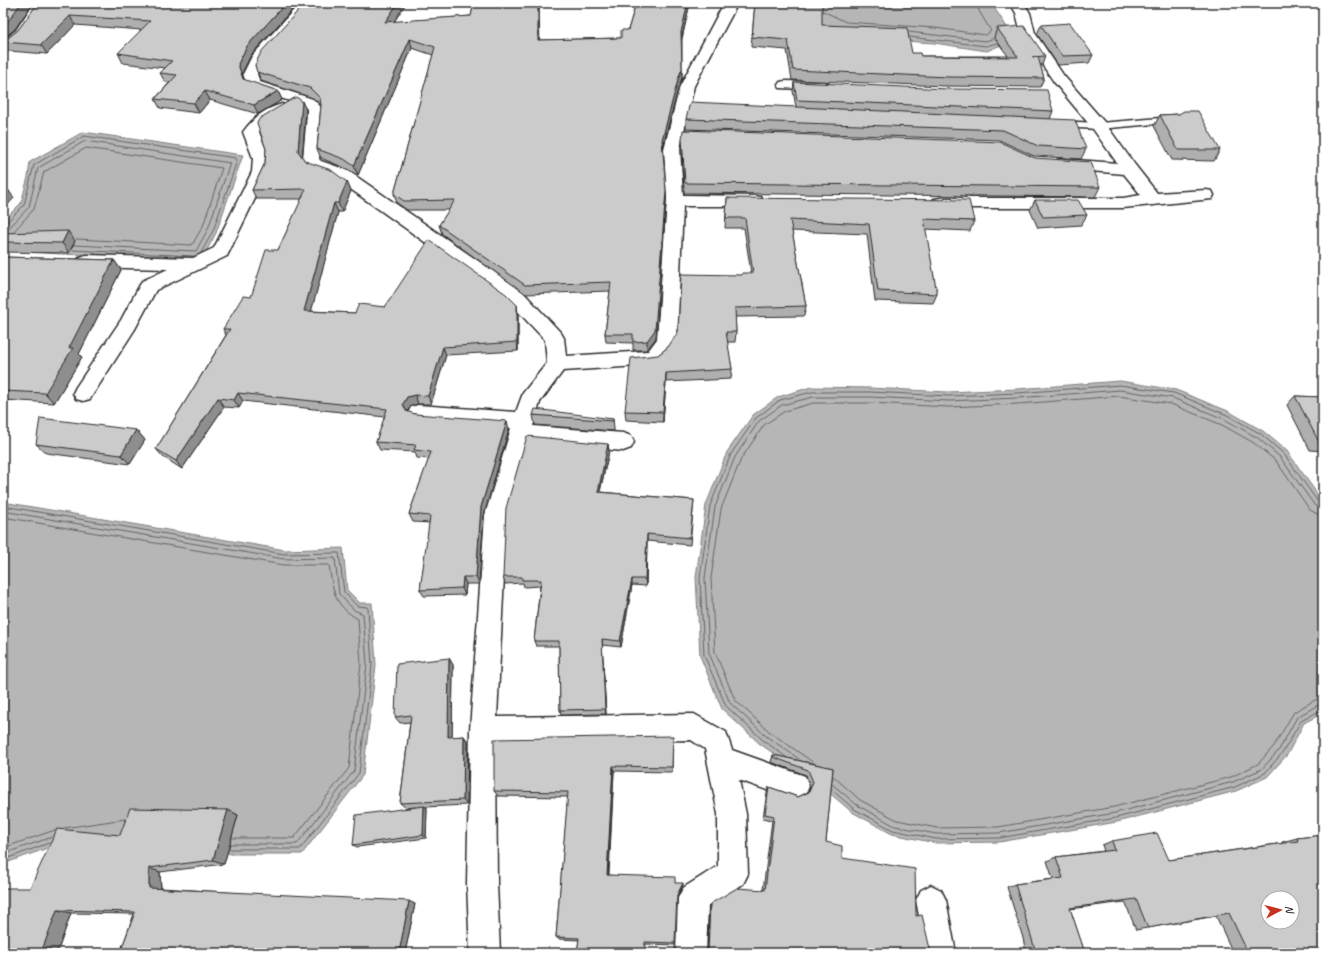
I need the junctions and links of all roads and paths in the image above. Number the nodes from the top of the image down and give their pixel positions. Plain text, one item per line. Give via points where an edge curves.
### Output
1 (41, 3) edge
2 (307, 3) edge
3 (731, 3) edge
4 (1017, 3) edge
5 (3, 48) edge
6 (785, 85) dead end
7 (833, 87) edge
8 (1055, 94) dead end
9 (1070, 94) junction
10 (298, 99) junction
11 (1173, 120) edge
12 (1045, 123) edge
13 (1099, 126) junction
14 (1046, 163) edge
15 (1129, 169) junction
16 (1206, 195) dead end
17 (1153, 199) junction
18 (675, 200) junction
19 (770, 201) edge
20 (922, 203) edge
21 (72, 261) edge
22 (195, 264) junction
23 (557, 364) junction
24 (83, 393) dead end
25 (418, 413) edge
26 (522, 427) junction
27 (623, 442) dead end
28 (483, 730) junction
29 (721, 760) junction
30 (795, 786) dead end
31 (931, 900) dead end
32 (485, 953) edge
33 (691, 953) edge
34 (941, 953) edge

1 - 5 street via 21,34
2 - 10 street via 257,58 250,74 253,85
3 - 18 street via 687,86 684,135 672,149
4 - 9 street via 1023,13 1028,33
6 - 7 street
8 - 9 street
9 - 13 street
10 - 22 street via 257,122 251,132 261,158 260,172 221,252
10 - 23 street via 308,102 314,108 311,160 341,174 516,297 554,338
11 - 13 lane
12 - 13 lane
13 - 15 street
14 - 15 street
15 - 17 street
16 - 17 street
17 - 20 street via 1123,203
18 - 19 street
18 - 23 street via 667,341 653,358
21 - 22 street
22 - 24 street via 149,286 128,324
23 - 26 street via 530,399
25 - 26 street
26 - 27 street
26 - 28 street via 496,515
28 - 29 street via 694,727 716,741
28 - 32 street via 482,884
29 - 30 street
29 - 33 street via 732,814 733,874 693,898
31 - 34 street

